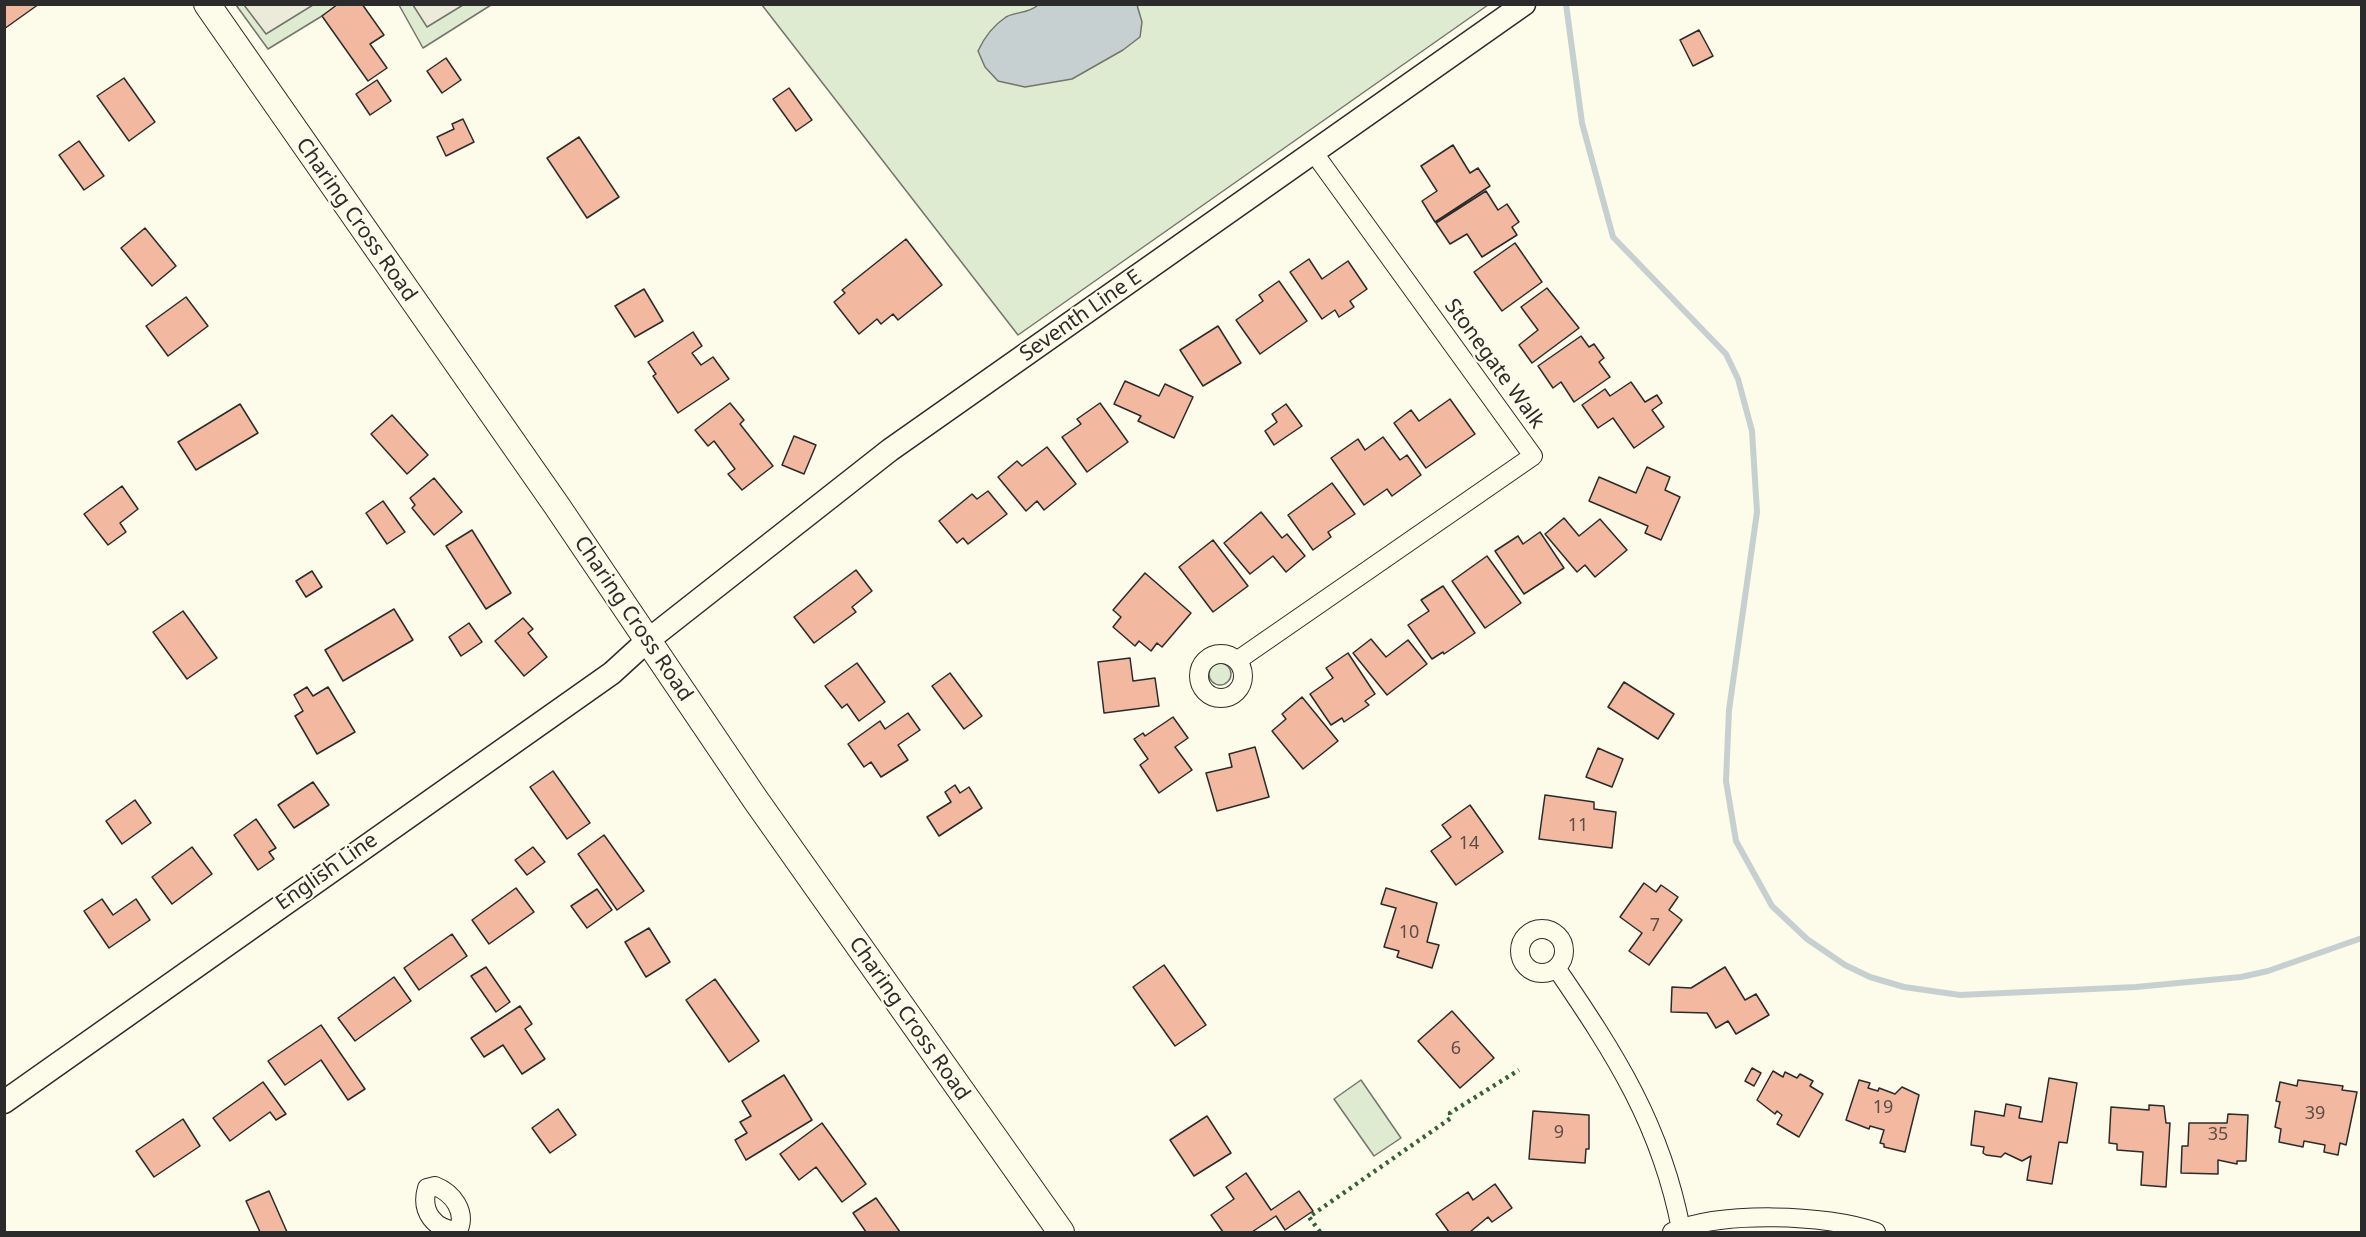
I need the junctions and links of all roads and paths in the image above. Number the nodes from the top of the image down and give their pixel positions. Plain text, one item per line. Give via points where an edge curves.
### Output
1 (207, 4) edge
2 (1524, 4) edge
3 (1314, 153) junction
4 (647, 641) junction
5 (1238, 660) dead end
6 (1557, 969) dead end
7 (4, 1102) edge
8 (1676, 1231) edge
9 (1061, 1233) edge
10 (1876, 1233) edge

1 - 4 main road, Charing Cross Road
2 - 3 street, Seventh Line E
3 - 4 street, Seventh Line E via 890,450
3 - 5 street, Stonegate Walk via 1533,456
4 - 7 street, English Line via 612,674
4 - 9 main road, Charing Cross Road
6 - 8 street via 1604,1037 1643,1109 1669,1181
8 - 10 street via 1763,1218 1837,1223

